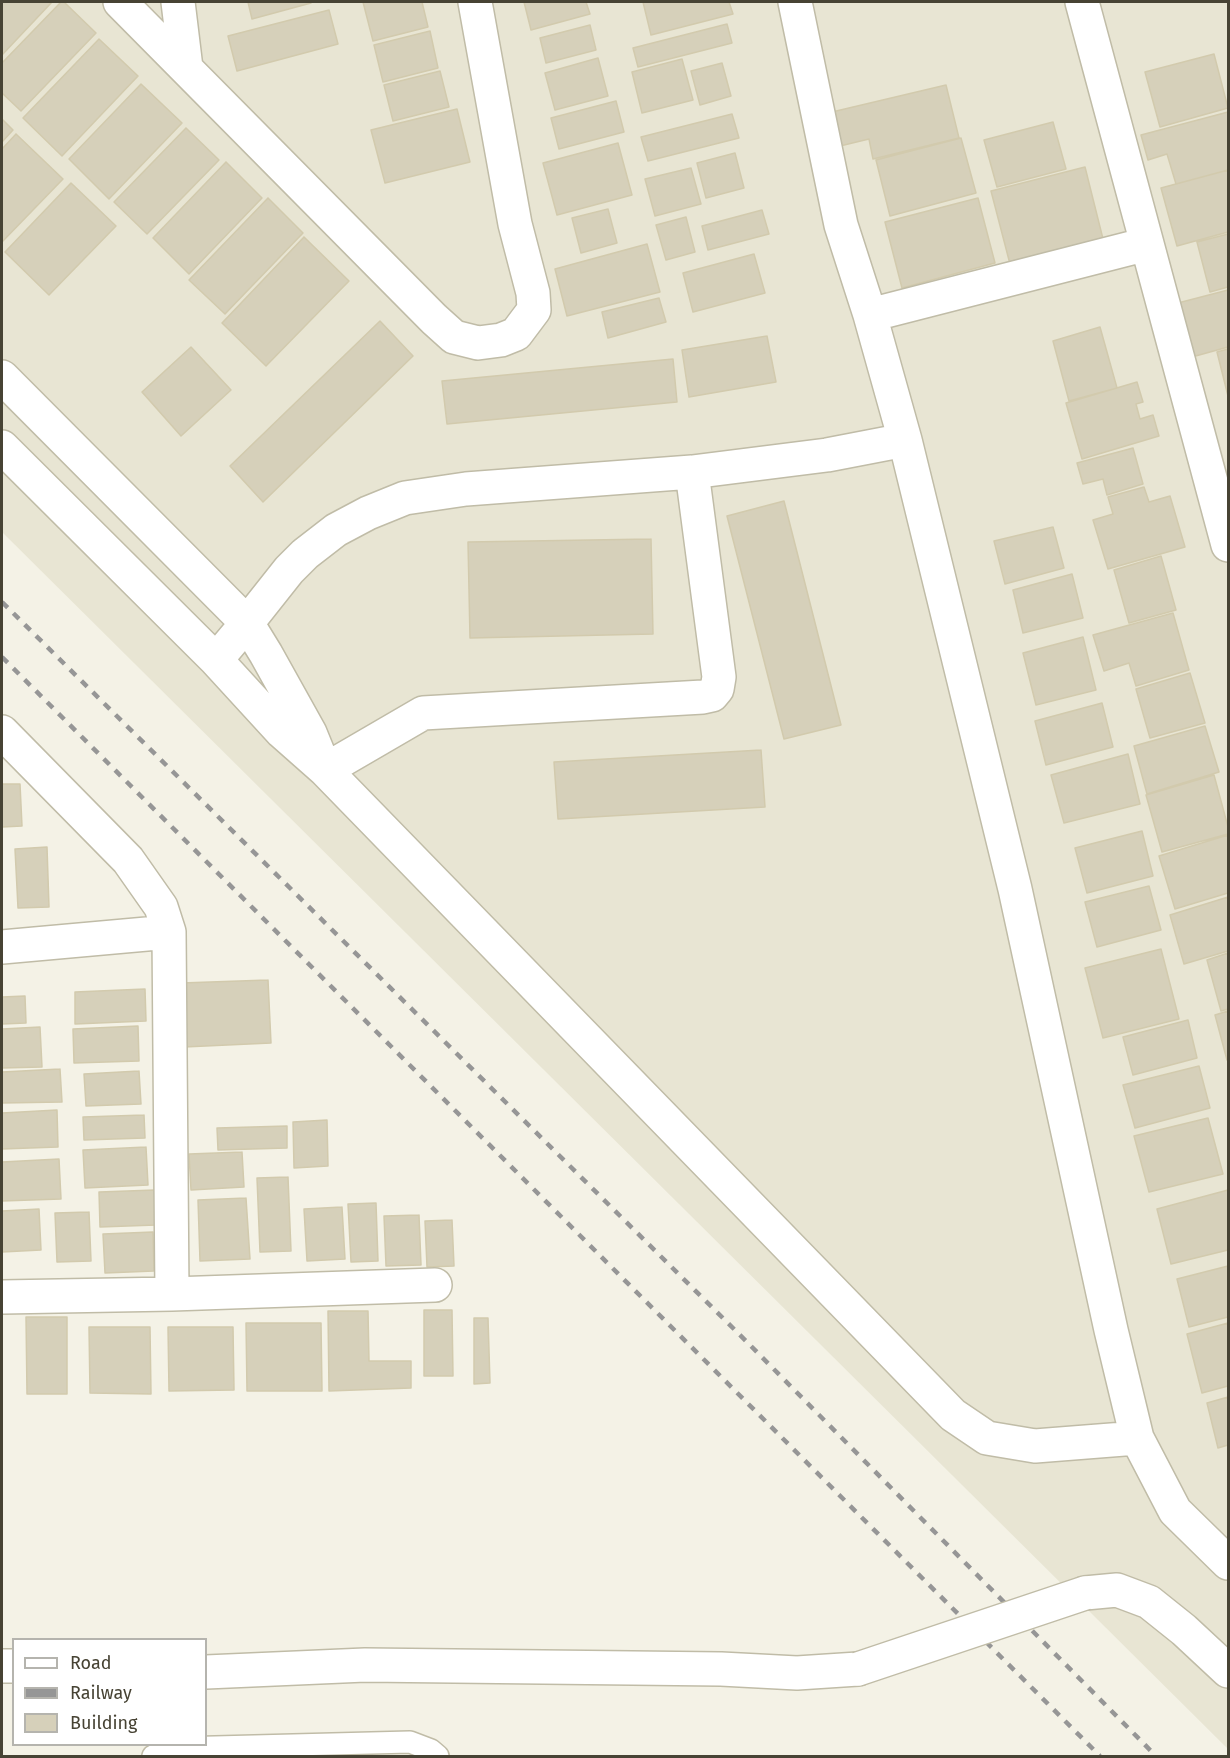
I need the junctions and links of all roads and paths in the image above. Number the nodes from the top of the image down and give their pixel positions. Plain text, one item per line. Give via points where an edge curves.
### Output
1 (120, 2) edge
2 (178, 2) edge
3 (474, 2) edge
4 (795, 2) edge
5 (1082, 2) edge
6 (186, 68) junction
7 (1147, 244) junction
8 (870, 315) junction
9 (8, 393) edge
10 (904, 440) junction
11 (2, 447) edge
12 (692, 472) junction
13 (1228, 545) edge
14 (248, 623) junction
15 (216, 660) junction
16 (2, 732) edge
17 (325, 770) junction
18 (169, 932) junction
19 (2, 947) edge
20 (435, 1285) dead end
21 (172, 1294) junction
22 (2, 1298) edge
23 (1137, 1438) junction
24 (1228, 1563) edge
25 (1228, 1671) edge
26 (207, 1672) edge
27 (153, 1756) edge
28 (438, 1756) edge

1 - 6 street
2 - 6 street
3 - 6 street via 515,224 533,293 534,310 516,334 501,340 477,343 454,336 434,319
4 - 8 street via 842,225
5 - 7 street
7 - 8 street
7 - 13 street
8 - 10 street
9 - 14 street
10 - 12 street via 827,455
10 - 23 street via 1015,889
11 - 15 street
12 - 14 street via 466,489 405,498 336,530 305,554
12 - 17 street via 719,677 712,695 423,714
14 - 15 street
14 - 17 street via 310,733
15 - 17 street via 270,720
16 - 18 street via 128,860 161,907
17 - 23 street via 953,1414 987,1438 1035,1446
18 - 19 street
18 - 21 street
20 - 21 street
21 - 22 street
23 - 24 street via 1176,1511
25 - 26 street, bridge via 1149,1602 1117,1590 1085,1593 858,1669 797,1673 388,1666
27 - 28 lane via 176,1749 410,1742

